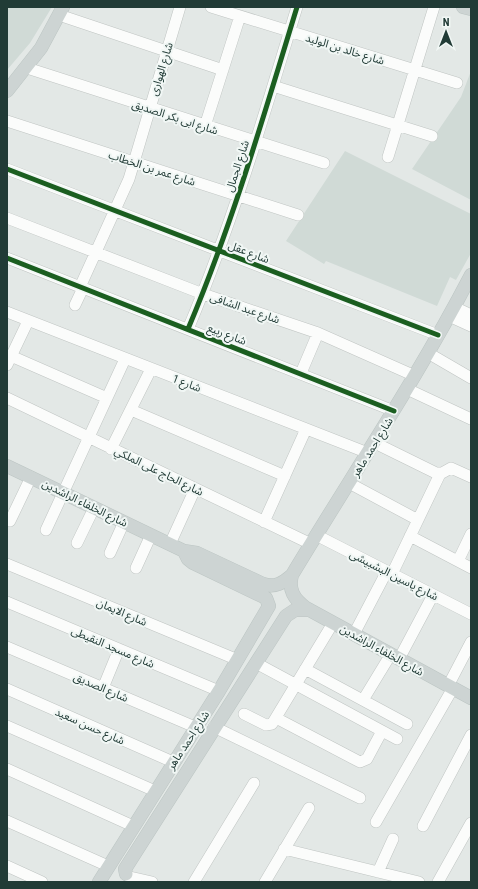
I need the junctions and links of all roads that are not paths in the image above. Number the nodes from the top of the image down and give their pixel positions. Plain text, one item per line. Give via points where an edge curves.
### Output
1 (180, 7) edge
2 (211, 7) edge
3 (297, 7) edge
4 (434, 7) edge
5 (463, 7) edge
6 (471, 9) edge
7 (61, 11) edge
8 (240, 16) junction
9 (290, 32) junction
10 (166, 52) junction
11 (27, 68) junction
12 (223, 70) junction
13 (414, 70) junction
14 (457, 83) dead end
15 (273, 86) junction
16 (7, 91) edge
17 (149, 109) junction
18 (7, 121) edge
19 (398, 125) junction
20 (205, 126) junction
21 (432, 136) dead end
22 (255, 142) junction
23 (388, 157) dead end
24 (134, 162) junction
25 (324, 164) dead end
26 (7, 169) edge
27 (238, 196) junction
28 (115, 211) junction
29 (298, 215) dead end
30 (7, 218) edge
31 (219, 251) junction
32 (96, 252) junction
33 (7, 258) edge
34 (471, 275) edge
35 (81, 287) junction
36 (203, 294) junction
37 (75, 305) dead end
38 (7, 312) edge
39 (452, 312) junction
40 (471, 315) edge
41 (28, 321) junction
42 (471, 326) edge
43 (188, 329) junction
44 (318, 333) junction
45 (438, 335) junction
46 (428, 353) junction
47 (125, 359) junction
48 (9, 360) edge
49 (151, 369) junction
50 (301, 374) junction
51 (415, 376) junction
52 (471, 378) edge
53 (407, 389) junction
54 (7, 398) edge
55 (107, 398) junction
56 (131, 410) junction
57 (394, 411) junction
58 (471, 420) edge
59 (306, 430) junction
60 (89, 438) junction
61 (371, 448) junction
62 (112, 449) junction
63 (7, 466) edge
64 (440, 474) junction
65 (285, 476) junction
66 (31, 477) junction
67 (471, 477) edge
68 (349, 483) junction
69 (195, 489) junction
70 (64, 493) junction
71 (94, 508) junction
72 (418, 520) junction
73 (10, 521) dead end
74 (124, 522) junction
75 (264, 522) junction
76 (46, 530) dead end
77 (471, 534) edge
78 (150, 535) junction
79 (410, 536) junction
80 (313, 540) junction
81 (77, 543) dead end
82 (170, 544) junction
83 (110, 554) dead end
84 (458, 561) junction
85 (7, 564) edge
86 (136, 568) dead end
87 (471, 568) edge
88 (389, 572) junction
89 (292, 574) junction
90 (268, 591) junction
91 (432, 595) junction
92 (7, 602) edge
93 (310, 610) junction
94 (471, 614) edge
95 (333, 623) junction
96 (354, 634) junction
97 (471, 642) edge
98 (7, 647) edge
99 (119, 649) junction
100 (395, 656) junction
101 (238, 660) junction
102 (256, 663) junction
103 (305, 669) junction
104 (296, 685) junction
105 (450, 687) junction
106 (103, 688) junction
107 (7, 690) edge
108 (219, 691) junction
109 (471, 698) edge
110 (363, 700) junction
111 (244, 714) dead end
112 (276, 718) junction
113 (407, 724) dead end
114 (7, 726) edge
115 (195, 727) junction
116 (214, 727) junction
117 (382, 731) junction
118 (471, 735) edge
119 (397, 739) dead end
120 (173, 762) junction
121 (7, 769) edge
122 (254, 783) dead end
123 (155, 792) junction
124 (360, 798) dead end
125 (309, 808) dead end
126 (7, 821) edge
127 (376, 822) dead end
128 (133, 826) junction
129 (423, 826) dead end
130 (470, 827) edge
131 (393, 839) dead end
132 (284, 849) junction
133 (7, 866) edge
134 (108, 866) junction
135 (378, 872) junction
136 (126, 874) joint
137 (42, 882) edge
138 (100, 882) edge
139 (152, 882) edge
140 (194, 882) edge
141 (265, 882) edge
142 (419, 882) edge
143 (438, 882) edge

1 - 10 street, شارع الهوارى
2 - 8 street, شارع خالد بن الوليد
3 - 9 street, شارع الجمال
4 - 13 street
5 - 6 main road
7 - 10 street
7 - 11 main road
8 - 9 street, شارع خالد بن الوليد
8 - 12 street
9 - 13 street, شارع خالد بن الوليد
9 - 15 street, شارع الجمال
10 - 12 street
10 - 17 street, شارع الهوارى
11 - 16 main road
11 - 17 street, شارع ابى بكر الصديق
12 - 20 street
13 - 14 street, شارع خالد بن الوليد
13 - 19 street
15 - 19 street
15 - 22 street, شارع الجمال
17 - 20 street, شارع ابى بكر الصديق
17 - 24 street, شارع الهوارى
18 - 24 street, شارع عمر بن الخطاب
19 - 21 street
19 - 23 street
20 - 22 street, شارع ابى بكر الصديق
22 - 25 street, شارع ابى بكر الصديق
22 - 27 street, شارع الجمال
24 - 27 street, شارع عمر بن الخطاب
24 - 28 street, شارع الهوارى
26 - 28 street, شارع عقل
27 - 29 street, شارع عمر بن الخطاب
27 - 31 street, شارع الجمال
28 - 31 street, شارع عقل
28 - 32 street, شارع الهوارى
30 - 32 street, شارع عبد الشافى
31 - 36 street, شارع الجمال
31 - 45 street, شارع عقل
32 - 35 street, شارع الهوارى
32 - 36 street, شارع عبد الشافى
33 - 35 street, شارع ربيع
34 - 39 main road, شارع احمد ماهر
35 - 37 street, شارع الهوارى
35 - 43 street, شارع ربيع
36 - 43 street, شارع الجمال
36 - 44 street, شارع عبد الشافى
38 - 41 street, شارع 1
39 - 40 street
39 - 42 street
39 - 45 main road, شارع احمد ماهر
41 - 47 street, شارع 1
41 - 48 street
43 - 50 street, شارع ربيع
44 - 50 street
44 - 51 street, شارع عبد الشافى
45 - 46 main road, شارع احمد ماهر
46 - 51 main road, شارع احمد ماهر
46 - 52 street
47 - 49 street, شارع 1
47 - 55 street
48 - 55 street
49 - 56 street
49 - 59 street, شارع 1
50 - 57 street, شارع ربيع
51 - 53 main road, شارع احمد ماهر
53 - 57 main road, شارع احمد ماهر
53 - 58 street
54 - 60 street, شارع الحاج على الملكي
55 - 60 street
56 - 62 street
56 - 65 street
57 - 61 main road, شارع احمد ماهر
59 - 61 street, شارع 1
59 - 65 street
60 - 62 street, شارع الحاج على الملكي
60 - 70 street
61 - 64 street, شارع 1
61 - 68 main road, شارع احمد ماهر
62 - 69 street, شارع الحاج على الملكي
63 - 66 main road, شارع الخلفاء الراشدين
64 - 67 street via 451,468
64 - 72 street
65 - 75 street
66 - 70 main road, شارع الخلفاء الراشدين
66 - 73 street
68 - 72 street
68 - 80 main road, شارع احمد ماهر
69 - 75 street, شارع الحاج على الملكي
69 - 82 street
70 - 71 main road, شارع الخلفاء الراشدين
70 - 76 street
71 - 74 main road, شارع الخلفاء الراشدين
71 - 81 street
72 - 79 street
74 - 78 main road, شارع الخلفاء الراشدين
74 - 83 street
75 - 80 street, شارع الحاج على الملكي
77 - 84 street
78 - 82 main road, شارع الخلفاء الراشدين
78 - 86 street
79 - 84 street
79 - 88 street
80 - 88 street, شارع ياسين البشبيشى
80 - 89 main road, شارع احمد ماهر
82 - 90 main road, شارع الخلفاء الراشدين via 184,551 197,553 263,584
84 - 87 street
85 - 101 street, شارع الايمان
88 - 91 street, شارع ياسين البشبيشى
88 - 96 street
89 - 90 main road, شارع احمد ماهر
89 - 93 main road, شارع الخلفاء الراشدين via 291,587 296,599
90 - 101 main road, شارع احمد ماهر via 268,607
91 - 94 street, شارع ياسين البشبيشى
91 - 100 street
92 - 99 street, شارع مسجد النقيطى
93 - 95 main road, شارع الخلفاء الراشدين
93 - 102 main road, شارع احمد ماهر via 299,609 288,614
95 - 96 main road, شارع الخلفاء الراشدين
95 - 103 street
96 - 100 main road, شارع الخلفاء الراشدين
97 - 105 street
98 - 106 street, شارع الصديق
99 - 106 street
99 - 108 street, شارع مسجد النقيطى
100 - 105 main road, شارع الخلفاء الراشدين
100 - 110 street
101 - 108 main road, شارع احمد ماهر
102 - 104 street
102 - 116 main road, شارع احمد ماهر
103 - 104 street
103 - 110 street
104 - 112 street
104 - 117 street
105 - 109 main road, شارع الخلفاء الراشدين
105 - 127 street
106 - 115 street, شارع الصديق
107 - 120 street, شارع حسن سعيد
108 - 115 main road, شارع احمد ماهر
110 - 113 street
111 - 112 street via 268,725
112 - 117 street via 360,762 367,759
114 - 123 street
115 - 120 main road, شارع احمد ماهر
116 - 124 street
116 - 136 main road, شارع احمد ماهر via 125,869
117 - 119 street
118 - 129 street
120 - 123 main road, شارع احمد ماهر
121 - 128 street
122 - 140 street
123 - 128 main road, شارع احمد ماهر
125 - 132 street
126 - 134 street
128 - 134 main road, شارع احمد ماهر
130 - 143 street
131 - 135 street
132 - 135 street
132 - 141 street
133 - 137 street
134 - 138 main road, شارع احمد ماهر
135 - 142 street
136 - 139 street

